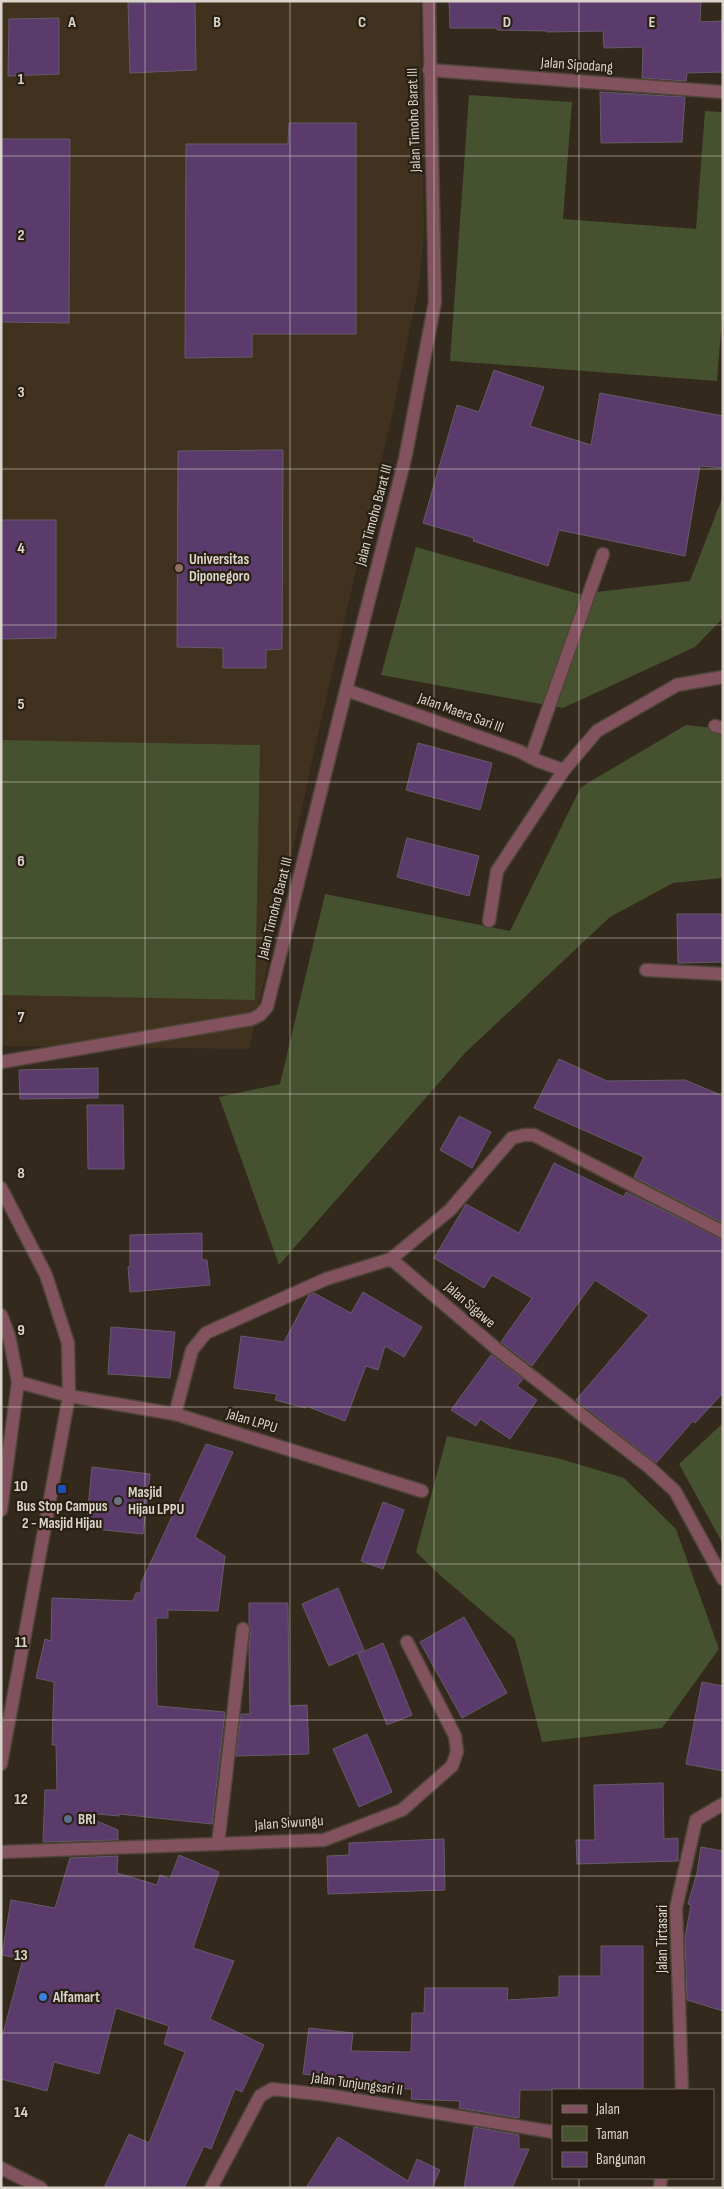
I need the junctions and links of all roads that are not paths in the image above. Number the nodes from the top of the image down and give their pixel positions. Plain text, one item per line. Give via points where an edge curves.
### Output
1 (429, 1) edge
2 (429, 70) junction
3 (723, 92) edge
4 (603, 554) dead end
5 (723, 677) edge
6 (346, 690) junction
7 (531, 757) junction
8 (564, 770) junction
9 (489, 921) dead end
10 (646, 970) dead end
11 (723, 974) edge
12 (1, 1062) edge
13 (1, 1188) edge
14 (723, 1232) edge
15 (391, 1259) junction
16 (1, 1315) edge
17 (18, 1382) junction
18 (69, 1396) junction
19 (175, 1414) junction
20 (422, 1491) dead end
21 (1, 1510) edge
22 (723, 1579) edge
23 (243, 1629) dead end
24 (407, 1642) dead end
25 (1, 1764) edge
26 (723, 1804) edge
27 (218, 1844) junction
28 (1, 1852) edge
29 (682, 2089) edge
30 (552, 2132) edge
31 (1, 2168) edge
32 (41, 2188) edge
33 (211, 2188) edge

1 - 2 street, Jalan Timoho Barat III
2 - 3 street, Jalan Sipodang
2 - 6 street, Jalan Timoho Barat III via 436,302 405,460
4 - 7 street
5 - 8 street via 677,685 598,731
6 - 7 street, Jalan Maera Sari III
6 - 12 street, Jalan Timoho Barat III via 268,1007 252,1020
7 - 8 street, Jalan Maera Sari III
8 - 9 street via 497,872
10 - 11 street
13 - 18 street via 46,1275 68,1343
14 - 15 street via 534,1135 524,1135 512,1138 450,1210
15 - 19 street via 326,1279 206,1333 192,1350
15 - 22 street, Jalan Sigawe via 498,1350 649,1467 675,1491
16 - 17 street via 9,1336
17 - 18 street, Jalan LPPU
17 - 21 street
18 - 19 street, Jalan LPPU
18 - 25 street
19 - 20 street, Jalan LPPU
23 - 27 street
24 - 27 street, Jalan Siwungu via 455,1736 457,1752 452,1766 402,1810 324,1840
26 - 29 street, Jalan Tirtasari via 696,1820 676,1908
27 - 28 street, Jalan Siwungu
30 - 33 street, Jalan Tunjungsari II via 327,2095 272,2090 260,2096
31 - 32 street

